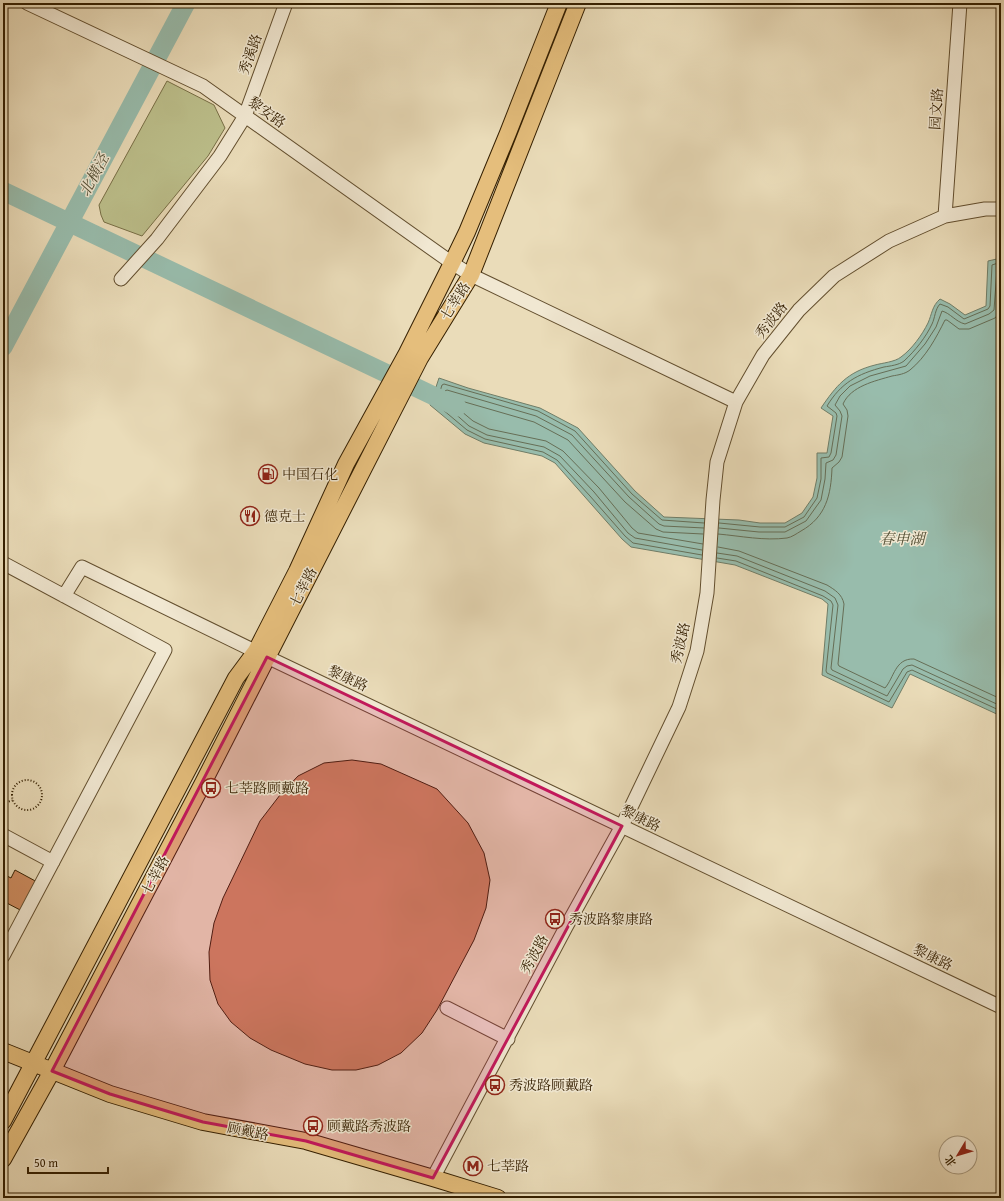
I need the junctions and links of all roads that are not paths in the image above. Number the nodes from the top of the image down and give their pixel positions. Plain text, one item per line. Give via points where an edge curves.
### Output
1 (27, 3) edge
2 (286, 3) edge
3 (559, 3) edge
4 (578, 3) edge
5 (960, 3) edge
6 (245, 116) junction
7 (1001, 209) edge
8 (945, 216) junction
9 (452, 263) junction
10 (471, 275) junction
11 (121, 279) dead end
12 (413, 355) junction
13 (736, 402) junction
14 (3, 563) edge
15 (64, 596) junction
16 (261, 654) junction
17 (622, 826) junction
18 (3, 836) edge
19 (53, 862) junction
20 (3, 956) edge
21 (447, 1008) dead end
22 (1001, 1008) edge
23 (508, 1039) junction
24 (3, 1051) edge
25 (33, 1063) junction
26 (52, 1071) junction
27 (3, 1121) edge
28 (3, 1160) edge
29 (434, 1178) junction
30 (498, 1198) edge

1 - 6 street, 黎安路 via 203,86
2 - 6 street, 秀溪路
3 - 9 main road, 七莘路 via 505,140
4 - 10 main road, 七莘路
5 - 8 street, 园文路
6 - 9 street, 黎安路
6 - 11 street, 秀溪路 via 220,156 157,239
7 - 8 street, 秀波路
8 - 13 street, 秀波路 via 890,241 834,276 799,310 763,355
9 - 10 street, 黎安路
9 - 12 main road, 七莘路
10 - 12 main road, 七莘路
10 - 13 street, 黎安路
12 - 16 main road, 七莘路 via 390,399 360,473
13 - 17 street, 秀波路 via 717,462 707,593 697,651 679,707
14 - 15 street
15 - 16 street, 黎康路 via 82,567
15 - 19 street via 165,650
16 - 17 street, 黎康路
16 - 25 main road, 七莘路 via 236,678
16 - 26 main road, 七莘路 via 203,783
17 - 22 street, 黎康路
17 - 23 street, 秀波路
18 - 19 street
19 - 20 street
21 - 23 street
23 - 29 street, 秀波路
24 - 25 main road, 顾戴路
25 - 26 main road, 顾戴路
25 - 27 main road, 七莘路
26 - 28 main road, 七莘路
26 - 29 main road, 顾戴路 via 110,1094 203,1122 306,1142
29 - 30 main road, 顾戴路

